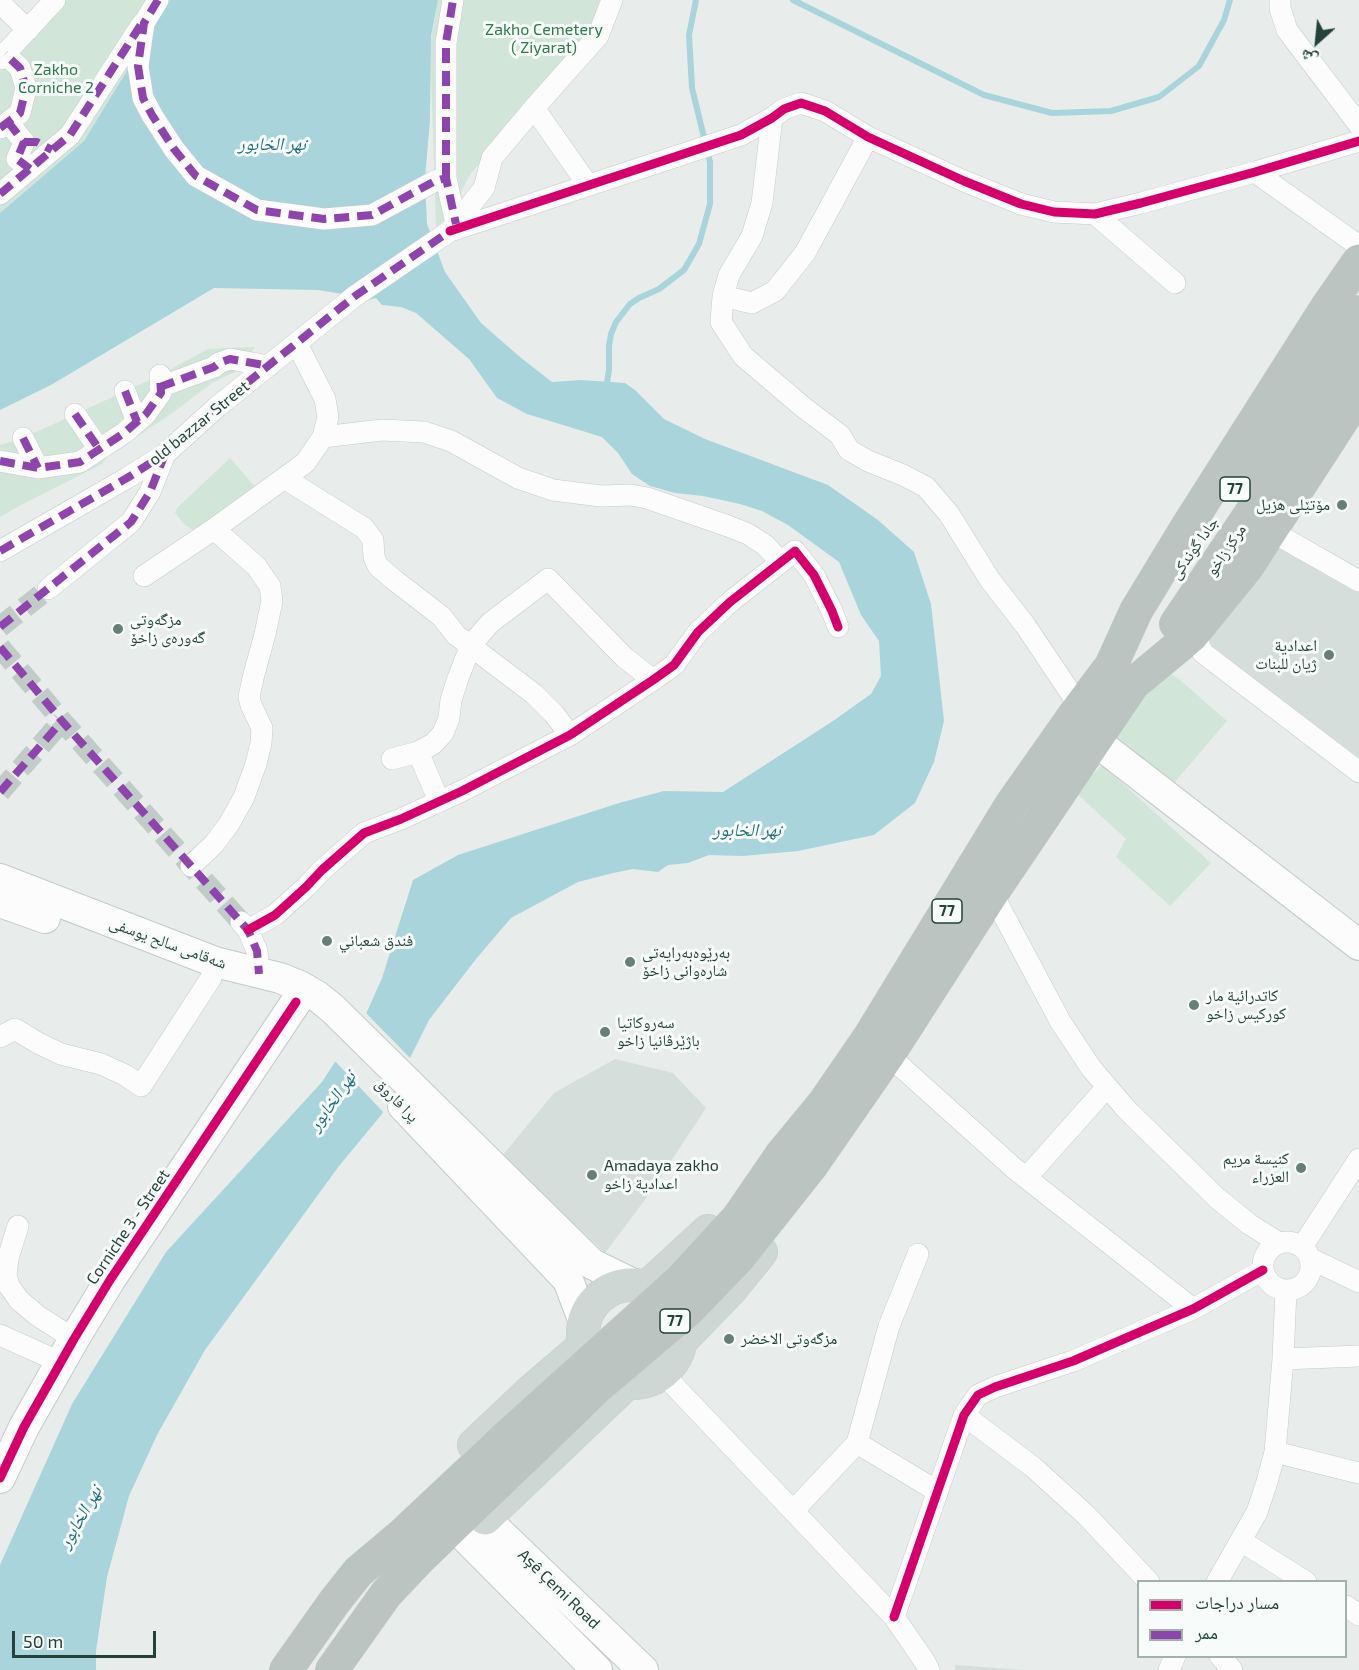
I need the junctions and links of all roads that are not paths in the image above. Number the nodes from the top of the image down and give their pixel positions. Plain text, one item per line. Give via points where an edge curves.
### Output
1 (54, 0) edge
2 (453, 0) edge
3 (612, 0) edge
4 (1280, 0) edge
5 (158, 1) edge
6 (0, 3) edge
7 (27, 30) junction
8 (2, 56) edge
9 (534, 108) junction
10 (772, 118) junction
11 (4, 125) edge
12 (1359, 125) edge
13 (868, 137) junction
14 (1359, 141) edge
15 (24, 142) junction
16 (52, 150) junction
17 (30, 169) junction
18 (1255, 172) junction
19 (441, 180) junction
20 (588, 185) junction
21 (0, 194) edge
22 (1095, 214) junction
23 (453, 228) junction
24 (1359, 246) edge
25 (1359, 261) edge
26 (1175, 283) dead end
27 (723, 296) junction
28 (1359, 312) edge
29 (297, 344) junction
30 (1359, 356) edge
31 (269, 366) junction
32 (125, 391) dead end
33 (1359, 394) edge
34 (75, 414) dead end
35 (137, 422) junction
36 (323, 437) junction
37 (23, 438) dead end
38 (99, 449) junction
39 (165, 454) junction
40 (0, 461) edge
41 (39, 468) junction
42 (284, 478) junction
43 (214, 529) junction
44 (1271, 531) junction
45 (1, 548) edge
46 (780, 561) junction
47 (144, 576) dead end
48 (1359, 581) edge
49 (48, 589) tunnel mouth
50 (838, 627) dead end
51 (1193, 633) junction
52 (471, 645) junction
53 (1122, 675) junction
54 (653, 680) junction
55 (1080, 707) junction
56 (570, 735) junction
57 (1094, 740) junction
58 (418, 752) junction
59 (392, 759) dead end
60 (1359, 772) edge
61 (439, 801) junction
62 (191, 866) dead end
63 (0, 879) edge
64 (992, 893) junction
65 (0, 902) edge
66 (1359, 945) edge
67 (259, 974) junction
68 (211, 978) junction
69 (316, 1010) junction
70 (0, 1037) edge
71 (888, 1055) junction
72 (1107, 1087) junction
73 (836, 1108) junction
74 (459, 1149) junction
75 (1359, 1158) edge
76 (1026, 1178) junction
77 (18, 1226) dead end
78 (1279, 1243) junction
79 (690, 1248) junction
80 (1307, 1253) junction
81 (918, 1254) dead end
82 (1263, 1270) junction
83 (1359, 1282) edge
84 (641, 1287) junction
85 (731, 1290) junction
86 (1286, 1290) junction
87 (1193, 1309) junction
88 (584, 1334) junction
89 (0, 1335) edge
90 (680, 1342) junction
91 (67, 1350) junction
92 (1359, 1356) edge
93 (1284, 1359) junction
94 (662, 1373) junction
95 (627, 1383) junction
96 (529, 1393) junction
97 (964, 1415) junction
98 (572, 1436) junction
99 (857, 1443) junction
100 (511, 1451) junction
101 (1275, 1452) junction
102 (1359, 1473) edge
103 (0, 1478) edge
104 (937, 1491) junction
105 (793, 1511) junction
106 (470, 1523) junction
107 (402, 1535) junction
108 (1241, 1541) junction
109 (1148, 1580) edge
110 (1218, 1580) edge
111 (1304, 1580) edge
112 (894, 1617) junction
113 (1222, 1658) edge
114 (286, 1670) edge
115 (332, 1670) edge
116 (597, 1670) edge
117 (643, 1670) edge
118 (928, 1670) edge
119 (1232, 1670) edge

1 - 7 street
2 - 19 street via 446,44
3 - 9 street via 598,36
4 - 12 street via 1287,30
5 - 16 street via 70,135
5 - 19 street via 144,23 138,66 143,98 174,149 196,176 257,210 324,219 372,215
6 - 7 street
7 - 8 street
8 - 11 street via 20,68 26,88 20,113
9 - 20 street
9 - 23 street via 492,158 484,188
10 - 13 street via 801,103 825,111
10 - 20 street via 741,135
10 - 27 street via 762,203 752,236 729,275
11 - 15 street
13 - 22 street via 1020,204 1054,212
13 - 27 street via 806,253 775,291 752,303
14 - 18 street
15 - 16 street via 37,142
15 - 17 street via 17,159
16 - 17 street
17 - 21 street
18 - 22 street
18 - 24 street
19 - 23 street
20 - 23 street
22 - 26 street
23 - 29 street, old bazzar Street via 355,296
25 - 53 highway via 1136,611
27 - 55 street via 721,322 743,356 840,435 849,450 926,487 949,514 990,580
28 - 53 highway, جادا گوندکی / 77
29 - 31 street, old bazzar Street
29 - 36 street via 325,399 328,417
30 - 53 highway, مركز زاخو / 77 via 1286,466
31 - 35 street via 230,359 160,381 161,393
31 - 39 street, old bazzar Street
32 - 35 street
33 - 44 highway
34 - 38 street
35 - 38 street
36 - 42 street via 305,463
36 - 46 street via 382,429 424,432 451,441 518,478 554,490 647,498 728,526 748,534
37 - 41 street
38 - 41 street via 80,462
39 - 45 street, old bazzar Street
39 - 49 street via 150,492 131,522
40 - 41 street
42 - 43 street
42 - 52 street via 364,528 373,540 378,566
43 - 47 street
43 - 62 street via 256,566 270,586 272,601 249,697 262,728 256,764 229,824
44 - 48 street
44 - 51 highway
46 - 50 street via 795,551 814,575
46 - 54 street via 730,602 698,632 674,665
51 - 53 highway
51 - 60 street via 1203,653
52 - 54 street via 490,623 548,579 624,657
52 - 56 street via 534,694
52 - 58 street via 443,733
53 - 55 highway, 77
53 - 57 highway, 77
54 - 56 street
55 - 73 highway, 77 via 1011,805 870,1036
56 - 61 street
57 - 64 highway, 77
57 - 66 main road
58 - 59 street
58 - 61 street
61 - 67 street via 364,833 275,915 244,926 258,951
63 - 67 main road, شەقامی سالح یوسفی via 215,962
64 - 71 highway, 77
64 - 72 street via 1060,1021
65 - 68 main road, شەقامی سالح یوسفی
67 - 69 main road, شەقامی سالح یوسفی via 280,978 317,996
68 - 69 main road, شەقامی سالح یوسفی
68 - 70 street via 141,1086 125,1074 61,1054 15,1029
69 - 74 main road, پرا فاروق
69 - 91 main road, Corniche 3 - Street via 110,1280
71 - 73 highway, 77
71 - 76 street
72 - 76 street
72 - 78 street via 1217,1198
73 - 79 main road via 784,1127 719,1219
73 - 85 main road via 831,1166
73 - 100 highway, 77, bridge via 782,1154 738,1218
73 - 100 highway, 77, bridge via 812,1166 739,1257 688,1310 596,1388
74 - 84 main road via 592,1264
74 - 88 main road via 568,1280
75 - 80 street
76 - 87 street
77 - 91 street via 8,1258 9,1286
78 - 80 street via 1295,1243
78 - 82 street via 1266,1254
79 - 84 main road
79 - 85 main road via 690,1266 699,1281 714,1290
80 - 83 street
80 - 86 street via 1312,1267 1307,1281
81 - 99 street via 889,1326
82 - 86 street via 1272,1285
82 - 87 street
84 - 88 main road via 624,1286 603,1294 594,1302
84 - 90 main road via 657,1292 673,1308
85 - 90 main road
86 - 93 street
87 - 97 street via 1073,1361 995,1387 978,1395
88 - 95 main road via 588,1357 600,1371
88 - 96 main road
89 - 91 street
90 - 94 main road via 677,1354
91 - 103 main road, Corniche 3 - Street
92 - 93 street
93 - 101 street
94 - 95 main road via 640,1383
94 - 105 street
95 - 98 main road
96 - 98 main road via 554,1394 567,1404 574,1419
96 - 107 main road via 423,1495
97 - 104 street
97 - 109 street via 1033,1467
98 - 106 main road
99 - 104 street
99 - 105 street
100 - 106 highway, 77
100 - 107 highway, 77
101 - 102 street
101 - 108 street via 1257,1512
104 - 112 street
105 - 112 street
106 - 115 highway, 77 via 418,1560 386,1594
106 - 116 main road, Aşê Çemi Road
106 - 117 main road, Aşê Çemi Road
107 - 114 highway, 77 via 358,1572
108 - 110 street
108 - 111 street
112 - 118 street
113 - 119 street

